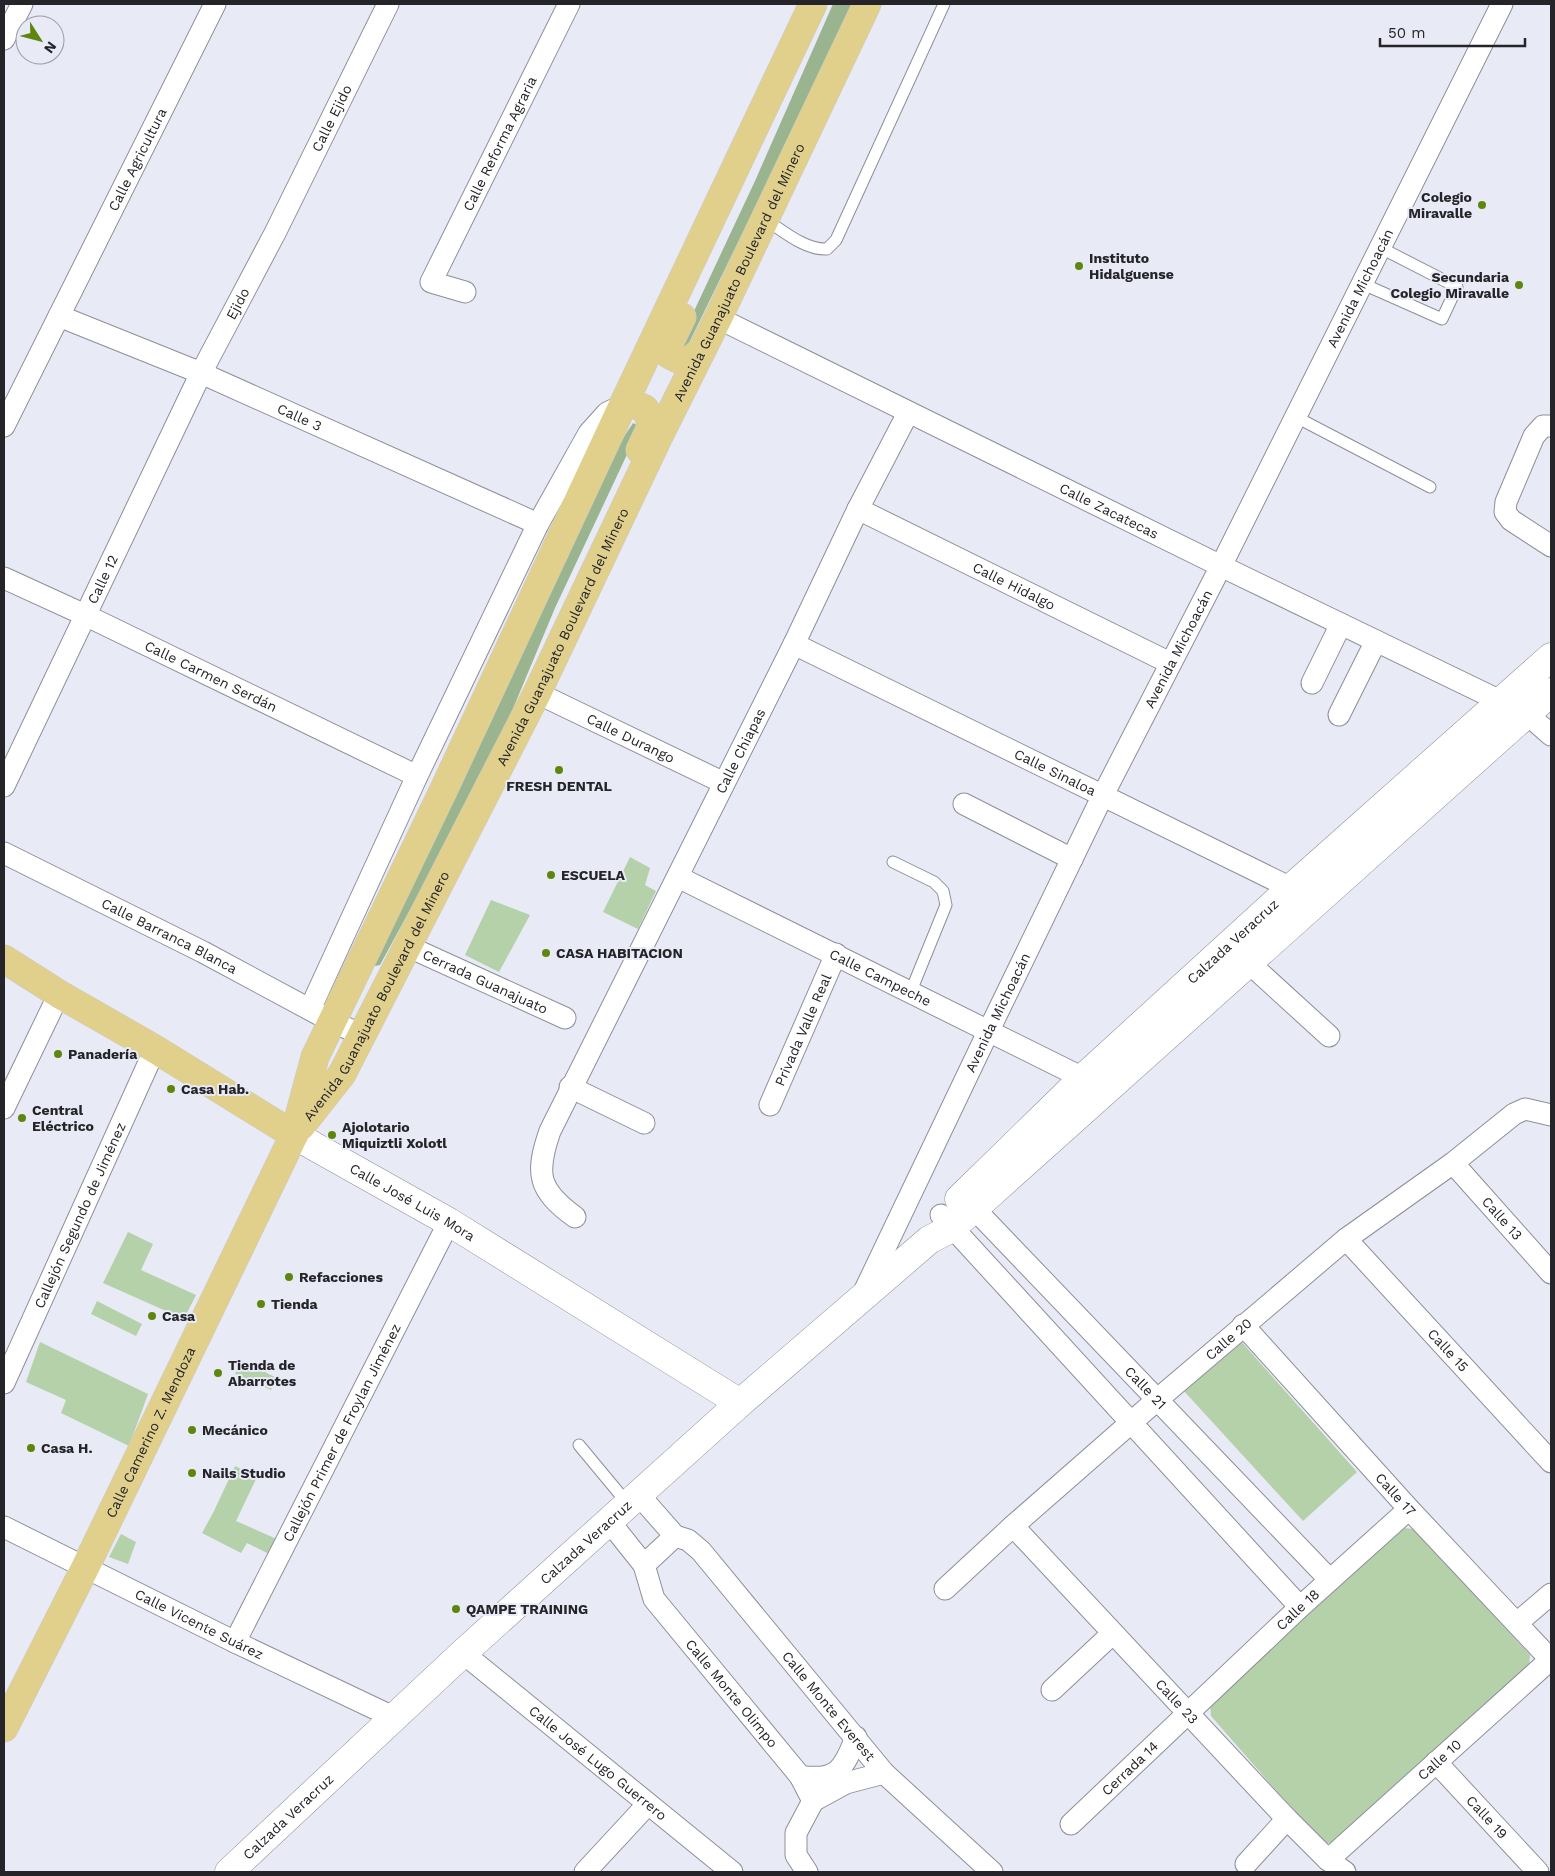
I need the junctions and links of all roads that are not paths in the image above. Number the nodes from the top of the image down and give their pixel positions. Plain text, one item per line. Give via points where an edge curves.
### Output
1 (22, 4) edge
2 (215, 4) edge
3 (388, 4) edge
4 (569, 4) edge
5 (813, 4) edge
6 (867, 4) edge
7 (930, 4) edge
8 (1502, 4) edge
9 (943, 6) edge
10 (4, 39) edge
11 (772, 91) junction
12 (765, 219) junction
13 (275, 233) joint
14 (1381, 248) junction
15 (1363, 284) junction
16 (466, 292) dead end
17 (59, 316) junction
18 (718, 318) junction
19 (702, 350) junction
20 (201, 373) junction
21 (622, 405) junction
22 (908, 413) junction
23 (1296, 417) junction
24 (4, 426) edge
25 (1551, 426) edge
26 (1430, 487) dead end
27 (858, 509) junction
28 (538, 524) junction
29 (1551, 546) edge
30 (1221, 566) junction
31 (4, 578) edge
32 (86, 615) junction
33 (1341, 624) junction
34 (1376, 641) junction
35 (794, 644) junction
36 (1551, 657) edge
37 (552, 661) junction
38 (1170, 663) junction
39 (1312, 683) dead end
40 (1551, 692) edge
41 (537, 693) junction
42 (1502, 702) junction
43 (1339, 714) dead end
44 (1527, 714) junction
45 (1551, 734) edge
46 (417, 776) junction
47 (724, 783) junction
48 (4, 786) edge
49 (1102, 797) junction
50 (964, 804) dead end
51 (4, 853) edge
52 (1072, 859) junction
53 (893, 862) dead end
54 (678, 877) junction
55 (1291, 888) junction
56 (1311, 907) junction
57 (407, 946) junction
58 (836, 954) junction
59 (4, 959) edge
60 (1249, 962) junction
61 (911, 992) junction
62 (58, 994) junction
63 (321, 1015) junction
64 (565, 1018) dead end
65 (989, 1030) junction
66 (362, 1035) junction
67 (1329, 1036) dead end
68 (155, 1049) junction
69 (1083, 1078) junction
70 (570, 1087) junction
71 (770, 1105) dead end
72 (4, 1108) edge
73 (1551, 1115) edge
74 (644, 1123) dead end
75 (294, 1135) junction
76 (1453, 1163) junction
77 (968, 1202) junction
78 (575, 1217) dead end
79 (449, 1222) junction
80 (941, 1228) junction
81 (1346, 1239) junction
82 (1551, 1273) edge
83 (861, 1299) junction
84 (1243, 1325) junction
85 (4, 1383) edge
86 (1158, 1399) junction
87 (740, 1403) junction
88 (1131, 1424) junction
89 (579, 1445) dead end
90 (1551, 1462) edge
91 (625, 1507) junction
92 (1409, 1509) junction
93 (1014, 1526) junction
94 (4, 1527) edge
95 (674, 1536) junction
96 (644, 1565) junction
97 (85, 1568) junction
98 (1330, 1580) junction
99 (945, 1589) dead end
100 (1551, 1594) edge
101 (1300, 1606) junction
102 (1516, 1623) junction
103 (1112, 1634) junction
104 (235, 1642) junction
105 (463, 1653) junction
106 (1551, 1660) edge
107 (1052, 1690) dead end
108 (1190, 1714) junction
109 (395, 1718) junction
110 (4, 1728) edge
111 (856, 1737) junction
112 (1436, 1762) junction
113 (884, 1773) junction
114 (800, 1776) junction
115 (813, 1801) junction
116 (648, 1804) junction
117 (1288, 1819) junction
118 (1071, 1824) dead end
119 (1246, 1864) dead end
120 (1336, 1866) edge
121 (229, 1872) edge
122 (585, 1872) edge
123 (732, 1872) edge
124 (807, 1872) edge
125 (992, 1872) edge
126 (1538, 1872) edge

1 - 10 street
2 - 17 street, Calle Agricultura
3 - 13 street, Calle Ejido
4 - 16 street, Calle Reforma Agraria via 431,282
5 - 11 main road, Avenida Guanajuato Boulevard del Minero
6 - 12 main road, Avenida Guanajuato Boulevard del Minero
7 - 9 lane
8 - 14 street, Avenida Michoacán
9 - 12 lane via 836,240 827,249 818,249 789,236
11 - 19 main road via 731,212 668,346 670,355 684,362
11 - 21 main road, Avenida Guanajuato Boulevard del Minero
12 - 18 main road, Avenida Guanajuato Boulevard del Minero
13 - 20 street, Ejido
14 - 15 street, Avenida Michoacán
14 - 15 lane via 1457,287 1442,319
15 - 23 street, Avenida Michoacán
17 - 20 street, Calle 3
17 - 24 street, Calle Agricultura
18 - 19 main road, Avenida Guanajuato Boulevard del Minero
18 - 22 street, Calle Zacatecas
19 - 37 main road, Avenida Guanajuato Boulevard del Minero
20 - 28 street, Calle 3
20 - 32 street, Calle 12
21 - 28 street via 606,413 589,433
21 - 37 main road via 634,404 645,409 650,429 575,587
21 - 63 main road, Avenida Guanajuato Boulevard del Minero via 444,789
22 - 27 street, Calle Chiapas
22 - 30 street, Calle Zacatecas
23 - 26 lane
23 - 30 street, Avenida Michoacán
25 - 29 street via 1543,426 1534,436 1506,502 1505,512 1511,520
27 - 35 street, Calle Chiapas
27 - 38 street, Calle Hidalgo
28 - 46 street
30 - 33 street, Calle Zacatecas
30 - 38 street, Avenida Michoacán
31 - 32 street, Calle Carmen Serdán
32 - 46 street, Calle Carmen Serdán
32 - 48 street, Calle 12
33 - 34 street, Calle Zacatecas
33 - 39 street
34 - 42 street, Calle Zacatecas
34 - 43 street
35 - 47 street, Calle Chiapas
35 - 49 street, Calle Sinaloa
36 - 42 street, Calzada Veracruz
37 - 41 main road, Avenida Guanajuato Boulevard del Minero
38 - 49 street, Avenida Michoacán
40 - 44 street, Calzada Veracruz
41 - 47 street, Calle Durango
41 - 57 main road, Avenida Guanajuato Boulevard del Minero
42 - 44 street, Calle Zacatecas
42 - 55 street, Calzada Veracruz
44 - 45 street, Calle Zacatecas
44 - 56 street, Calzada Veracruz
46 - 63 street
47 - 54 street, Calle Chiapas
49 - 52 street, Avenida Michoacán
49 - 55 street, Calle Sinaloa
50 - 52 street
51 - 63 street, Calle Barranca Blanca
52 - 65 street, Avenida Michoacán
53 - 61 lane via 934,882 943,891 946,905
54 - 58 street, Calle Campeche
54 - 70 street, Calle Chiapas
55 - 56 street, Calle Sinaloa
55 - 69 street, Calzada Veracruz
56 - 60 street, Calzada Veracruz
57 - 64 street, Cerrada Guanajuato
57 - 66 main road, Avenida Guanajuato Boulevard del Minero
58 - 61 street, Calle Campeche
58 - 71 street, Privada Valle Real
59 - 62 main road, Calle José Luis Mora
60 - 67 street
60 - 77 street, Calzada Veracruz
61 - 65 street, Calle Campeche
62 - 68 main road, Calle José Luis Mora
62 - 72 street
63 - 66 street, Calle Barranca Blanca
63 - 75 main road, Avenida Guanajuato Boulevard del Minero via 315,1058
65 - 69 street, Calle Campeche
65 - 83 street, Avenida Michoacán
66 - 75 main road, Avenida Guanajuato Boulevard del Minero via 342,1074
68 - 75 main road, Calle José Luis Mora
68 - 85 street, Callejón Segundo de Jiménez
69 - 77 street, Calzada Veracruz
70 - 74 street
70 - 78 street, Calle Chiapas via 541,1155 541,1174 546,1189 559,1206
73 - 76 street, Calle 20 via 1525,1109 1514,1114
75 - 79 street, Calle José Luis Mora
75 - 97 main road, Calle Camerino Z. Mendoza
76 - 81 street, Calle 20
76 - 82 street, Calle 13
77 - 80 street, Calzada Veracruz
77 - 86 street, Calle 21
79 - 87 street, Calle José Luis Mora
79 - 104 street, Callejón Primer de Froylan Jiménez
80 - 83 street, Calzada Veracruz
80 - 88 street
81 - 84 street, Calle 20
81 - 90 street, Calle 15
83 - 87 street, Calzada Veracruz
84 - 86 street, Calle 20
84 - 92 street, Calle 17
86 - 88 street, Calle 20
86 - 98 street, Calle 21
87 - 91 street, Calzada Veracruz
88 - 93 street, Calle 20
88 - 101 street
89 - 91 lane
91 - 95 street, Calle Monte Everest
91 - 96 street, Calle Monte Olimpo
91 - 105 street, Calzada Veracruz
92 - 98 street, Calle 18
92 - 102 street, Calle 17
93 - 99 street, Calle 20
93 - 103 street, Calle 23
94 - 97 street, Calle Vicente Suárez
95 - 96 street
95 - 111 street, Calle Monte Everest via 688,1540 701,1551
96 - 114 street, Calle Monte Olimpo via 654,1599
97 - 104 street, Calle Vicente Suárez
97 - 110 main road, Calle Camerino Z. Mendoza
98 - 101 street, Calle 18
100 - 102 street
101 - 108 street, Calle 18
102 - 106 street, Calle 17
103 - 107 street
103 - 108 street, Calle 23
104 - 109 street, Calle Vicente Suárez
105 - 109 street, Calzada Veracruz
105 - 116 street, Calle José Lugo Guerrero
106 - 112 street, Calle 10
108 - 117 street, Calle 23
108 - 118 street, Cerrada 14
109 - 121 street, Calzada Veracruz
111 - 113 street, Calle Monte Everest
111 - 114 street via 847,1761 839,1770 816,1778
112 - 120 street, Calle 10
112 - 126 street, Calle 19
113 - 115 street via 846,1783
113 - 125 street, Calle Monte Everest
114 - 115 street, Calle Monte Olimpo
115 - 124 street via 796,1833 796,1855
116 - 122 street
116 - 123 street, Calle José Lugo Guerrero
117 - 119 street
117 - 120 street, Calle 23

